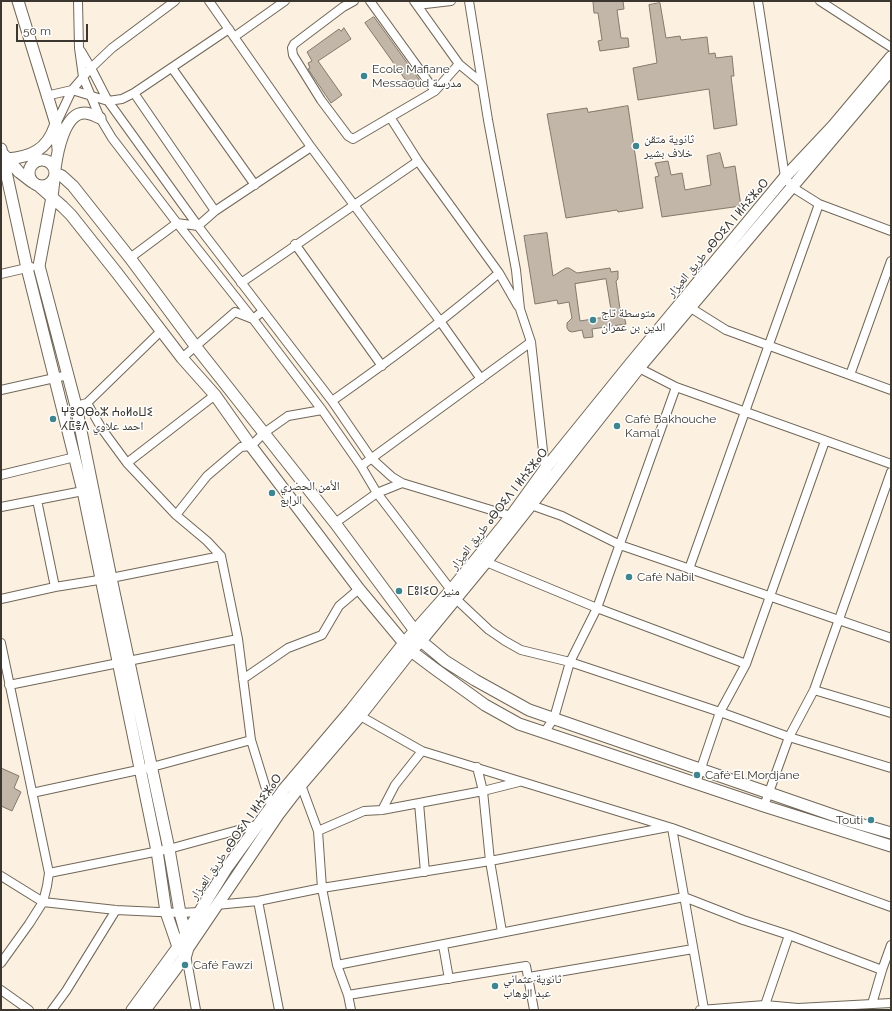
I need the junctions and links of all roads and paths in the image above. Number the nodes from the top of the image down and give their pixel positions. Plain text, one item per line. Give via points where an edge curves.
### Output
1 (18, 1) edge
2 (78, 1) edge
3 (175, 1) edge
4 (209, 1) edge
5 (285, 1) edge
6 (354, 1) edge
7 (370, 1) edge
8 (451, 1) edge
9 (469, 1) edge
10 (758, 1) edge
11 (820, 1) edge
12 (415, 3) edge
13 (341, 4) edge
14 (229, 29) junction
15 (234, 37) junction
16 (891, 46) edge
17 (79, 48) junction
18 (891, 57) edge
19 (459, 64) junction
20 (91, 68) junction
21 (172, 68) junction
22 (891, 70) edge
23 (83, 77) junction
24 (482, 83) junction
25 (72, 90) junction
26 (435, 91) junction
27 (134, 93) junction
28 (46, 96) junction
29 (91, 97) junction
30 (108, 101) junction
31 (390, 117) junction
32 (100, 118) junction
33 (56, 124) junction
34 (311, 147) junction
35 (58, 149) junction
36 (3, 158) edge
37 (418, 161) junction
38 (54, 174) junction
39 (786, 177) junction
40 (35, 184) junction
41 (256, 185) junction
42 (792, 187) junction
43 (52, 197) junction
44 (354, 204) junction
45 (819, 204) junction
46 (216, 212) junction
47 (71, 215) junction
48 (177, 223) junction
49 (46, 224) junction
50 (198, 226) junction
51 (891, 231) edge
52 (295, 244) junction
53 (130, 258) junction
54 (891, 261) edge
55 (39, 266) junction
56 (27, 268) junction
57 (499, 273) junction
58 (1, 274) edge
59 (241, 283) junction
60 (686, 305) junction
61 (520, 309) junction
62 (263, 311) junction
63 (253, 319) junction
64 (440, 320) junction
65 (161, 331) junction
66 (531, 342) junction
67 (769, 346) junction
68 (196, 347) junction
69 (182, 358) junction
70 (382, 366) junction
71 (635, 366) junction
72 (68, 375) junction
73 (850, 375) junction
74 (56, 378) junction
75 (481, 379) junction
76 (676, 387) junction
77 (1, 390) edge
78 (891, 390) edge
79 (215, 395) junction
80 (332, 401) junction
81 (82, 405) junction
82 (322, 410) junction
83 (745, 412) junction
84 (264, 433) junction
85 (825, 441) junction
86 (251, 446) junction
87 (75, 457) junction
88 (371, 458) junction
89 (127, 463) junction
90 (891, 464) edge
91 (361, 466) junction
92 (891, 472) edge
93 (549, 474) junction
94 (1, 475) edge
95 (402, 483) junction
96 (83, 491) junction
97 (377, 494) junction
98 (37, 500) junction
99 (531, 505) junction
100 (1, 507) edge
101 (176, 515) junction
102 (511, 516) junction
103 (335, 523) junction
104 (620, 545) junction
105 (221, 556) junction
106 (486, 562) junction
107 (690, 569) junction
108 (106, 579) junction
109 (55, 587) junction
110 (359, 589) junction
111 (454, 594) junction
112 (770, 596) junction
113 (1, 599) edge
114 (597, 608) junction
115 (839, 620) junction
116 (415, 631) junction
117 (891, 638) edge
118 (238, 639) junction
119 (421, 641) junction
120 (1, 643) edge
121 (408, 647) junction
122 (2, 658) edge
123 (123, 662) junction
124 (570, 662) junction
125 (746, 664) junction
126 (243, 679) junction
127 (9, 685) junction
128 (814, 690) junction
129 (720, 712) junction
130 (356, 713) junction
131 (891, 713) edge
132 (554, 718) junction
133 (544, 733) junction
134 (789, 737) junction
135 (252, 740) junction
136 (422, 751) junction
137 (152, 767) junction
138 (477, 768) junction
139 (891, 768) edge
140 (701, 769) junction
141 (140, 770) junction
142 (519, 782) junction
143 (696, 783) junction
144 (301, 785) junction
145 (483, 791) junction
146 (32, 793) junction
147 (770, 793) junction
148 (419, 803) junction
149 (271, 805) junction
150 (764, 806) junction
151 (382, 810) junction
152 (278, 816) junction
153 (260, 824) junction
154 (670, 827) junction
155 (318, 831) junction
156 (891, 833) edge
157 (891, 846) edge
158 (169, 849) junction
159 (157, 851) junction
160 (490, 861) junction
161 (425, 872) junction
162 (49, 873) junction
163 (1, 876) edge
164 (322, 888) junction
165 (684, 897) junction
166 (258, 901) junction
167 (43, 902) junction
168 (218, 904) junction
169 (891, 907) edge
170 (116, 910) junction
171 (166, 912) junction
172 (199, 912) junction
173 (180, 913) junction
174 (502, 932) junction
175 (187, 934) junction
176 (789, 936) junction
177 (443, 945) junction
178 (891, 945) edge
179 (693, 949) junction
180 (184, 950) junction
181 (1, 963) edge
182 (337, 966) junction
183 (882, 970) junction
184 (529, 977) junction
185 (449, 980) junction
186 (1, 990) edge
187 (348, 995) junction
188 (891, 1003) edge
189 (872, 1004) junction
190 (766, 1005) junction
191 (29, 1010) edge
192 (52, 1010) edge
193 (132, 1010) edge
194 (145, 1010) edge
195 (196, 1010) edge
196 (279, 1010) edge
197 (350, 1010) edge
198 (534, 1010) edge
199 (702, 1010) edge

1 - 28 main road
2 - 17 street
3 - 20 street via 112,48
4 - 14 street
5 - 15 street
6 - 13 street
7 - 26 street
8 - 12 street
9 - 24 street
10 - 39 street
11 - 16 street
12 - 19 street
13 - 31 street via 294,44 293,55 321,100 350,138 355,139
14 - 15 street
14 - 21 street
15 - 34 street
17 - 20 street
17 - 23 street
18 - 39 main road, طريق العيزار ⴰⴱⵔⵉⴷ ⵏ ⵍⵄⵉⵣⴰⵔ
19 - 24 street
19 - 26 street
20 - 23 street
20 - 30 street
21 - 27 street
21 - 41 street
22 - 42 main road, طريق العيزار ⴰⴱⵔⵉⴷ ⵏ ⵍⵄⵉⵣⴰⵔ
23 - 25 street
23 - 29 street
24 - 61 street via 516,270
25 - 28 street
25 - 29 street
25 - 33 street
26 - 31 street
27 - 30 street via 122,99
27 - 46 street
28 - 33 main road
29 - 30 street
29 - 32 street
30 - 50 street
31 - 37 street
32 - 35 main road via 85,113 73,117
32 - 48 street via 112,138
33 - 35 main road
33 - 36 main road via 49,140 38,150 24,157
34 - 41 street
34 - 44 street
35 - 38 main road
36 - 40 main road
36 - 56 main road
37 - 44 street
37 - 57 street
38 - 40 main road via 47,185
38 - 40 main road via 53,166 47,161 35,162 29,171
38 - 43 main road
38 - 53 main road via 62,176 73,186
39 - 42 street
39 - 60 main road, طريق العيزار ⴰⴱⵔⵉⴷ ⵏ ⵍⵄⵉⵣⴰⵔ
40 - 43 main road
41 - 46 street
42 - 45 street
42 - 60 main road, طريق العيزار ⴰⴱⵔⵉⴷ ⵏ ⵍⵄⵉⵣⴰⵔ
43 - 47 main road
43 - 49 main road
44 - 52 street
44 - 64 street
45 - 51 street
45 - 67 street
46 - 50 street
47 - 49 main road via 60,212 54,214
47 - 65 main road
48 - 50 street
48 - 53 street
48 - 63 street
49 - 55 main road
50 - 59 street
52 - 59 street
52 - 70 street
53 - 68 main road
54 - 73 street
55 - 56 street
55 - 72 main road
56 - 58 street
56 - 74 main road
57 - 61 street
57 - 64 street
59 - 62 street
60 - 67 street via 726,330
60 - 71 main road, طريق العيزار ⴰⴱⵔⵉⴷ ⵏ ⵍⵄⵉⵣⴰⵔ
61 - 66 street
62 - 63 street
62 - 80 street
63 - 68 street via 235,312
63 - 82 street
64 - 70 street
64 - 75 street
65 - 69 main road
65 - 81 street
66 - 75 street
66 - 93 street
67 - 73 street
67 - 83 street
68 - 69 street
68 - 84 main road
69 - 79 main road
70 - 80 street
71 - 76 street
71 - 93 main road, طريق العيزار ⴰⴱⵔⵉⴷ ⵏ ⵍⵄⵉⵣⴰⵔ
72 - 74 street
72 - 81 main road
73 - 78 street
74 - 77 street
74 - 87 main road
75 - 88 street
76 - 83 street
76 - 104 street
79 - 86 main road
79 - 89 street
80 - 88 street
81 - 89 street
81 - 108 main road
82 - 84 street via 288,416
82 - 91 street
83 - 85 street
83 - 107 street
84 - 86 street
84 - 103 main road
85 - 90 street
85 - 112 street
86 - 101 street via 241,447 207,476
86 - 110 main road
87 - 94 street
87 - 96 main road
88 - 91 street
88 - 95 street
89 - 101 street
91 - 97 street
92 - 115 street
93 - 99 main road, طريق العيزار ⴰⴱⵔⵉⴷ ⵏ ⵍⵄⵉⵣⴰⵔ
93 - 102 main road, طريق العيزار ⴰⴱⵔⵉⴷ ⵏ ⵍⵄⵉⵣⴰⵔ
95 - 97 street
95 - 102 street
96 - 98 street
96 - 108 main road
97 - 103 street
97 - 111 street
98 - 100 street
98 - 109 street
99 - 104 street via 562,516
99 - 106 main road, طريق العيزار ⴰⴱⵔⵉⴷ ⵏ ⵍⵄⵉⵣⴰⵔ
101 - 105 street
102 - 111 main road, طريق العيزار ⴰⴱⵔⵉⴷ ⵏ ⵍⵄⵉⵣⴰⵔ
103 - 116 main road
104 - 107 street
104 - 114 street
105 - 108 street
105 - 118 street
106 - 111 main road, طريق العيزار ⴰⴱⵔⵉⴷ ⵏ ⵍⵄⵉⵣⴰⵔ
106 - 114 street
107 - 112 street
108 - 109 street
108 - 123 main road
109 - 113 street
110 - 121 main road
110 - 126 street via 339,606 322,635 288,648
111 - 116 main road, طريق العيزار ⴰⴱⵔⵉⴷ ⵏ ⵍⵄⵉⵣⴰⵔ
111 - 119 main road, طريق العيزار ⴰⴱⵔⵉⴷ ⵏ ⵍⵄⵉⵣⴰⵔ
111 - 124 street via 489,630 505,641 522,650
112 - 115 street
112 - 125 street
114 - 124 street
114 - 125 street
115 - 117 street
115 - 128 street
116 - 119 main road
116 - 121 main road, طريق العيزار ⴰⴱⵔⵉⴷ ⵏ ⵍⵄⵉⵣⴰⵔ
118 - 123 street
118 - 126 street
119 - 121 main road, طريق العيزار ⴰⴱⵔⵉⴷ ⵏ ⵍⵄⵉⵣⴰⵔ
119 - 132 main road via 445,661 475,680 529,710
120 - 122 street
121 - 130 main road, طريق العيزار ⴰⴱⵔⵉⴷ ⵏ ⵍⵄⵉⵣⴰⵔ
121 - 133 main road via 484,705 519,724
122 - 127 street
123 - 127 street
123 - 137 main road
123 - 141 main road
124 - 129 street
124 - 132 street
125 - 129 street
126 - 135 street
127 - 146 street
128 - 131 street
128 - 134 street
129 - 134 street
129 - 140 street
130 - 136 street
130 - 144 main road, طريق العيزار ⴰⴱⵔⵉⴷ ⵏ ⵍⵄⵉⵣⴰⵔ
130 - 149 main road, طريق العيزار ⴰⴱⵔⵉⴷ ⵏ ⵍⵄⵉⵣⴰⵔ
132 - 133 street
132 - 140 main road
133 - 143 main road
134 - 139 street
134 - 147 street
135 - 137 street
135 - 149 street
136 - 138 street
136 - 151 street via 395,785
137 - 141 street
137 - 158 main road
138 - 142 street
138 - 145 street
140 - 143 street
140 - 147 main road
141 - 146 street
141 - 159 main road
142 - 145 street
142 - 154 street
143 - 150 main road
144 - 152 main road, طريق العيزار ⴰⴱⵔⵉⴷ ⵏ ⵍⵄⵉⵣⴰⵔ
144 - 155 street
145 - 148 street
145 - 160 street
146 - 162 street
147 - 150 street
147 - 156 main road
148 - 151 street
148 - 161 street
149 - 152 street
149 - 153 main road, طريق العيزار ⴰⴱⵔⵉⴷ ⵏ ⵍⵄⵉⵣⴰⵔ
150 - 157 main road
151 - 155 street via 364,811
152 - 168 main road, طريق العيزار ⴰⴱⵔⵉⴷ ⵏ ⵍⵄⵉⵣⴰⵔ
153 - 158 street
153 - 172 main road, طريق العيزار ⴰⴱⵔⵉⴷ ⵏ ⵍⵄⵉⵣⴰⵔ via 226,869
154 - 160 street
154 - 165 street
154 - 169 street
155 - 164 street
158 - 159 street
158 - 173 main road
159 - 162 street
159 - 171 main road
160 - 161 street
160 - 174 street
161 - 164 street
162 - 167 street
163 - 167 street
164 - 166 street
164 - 182 street
165 - 174 street
165 - 176 street
165 - 179 street
166 - 168 street
166 - 196 street
167 - 170 street
167 - 181 street
168 - 172 street
168 - 180 main road, طريق العيزار ⴰⴱⵔⵉⴷ ⵏ ⵍⵄⵉⵣⴰⵔ
170 - 171 street
170 - 192 street
171 - 173 street
171 - 180 main road
172 - 173 street
172 - 175 main road, طريق العيزار ⴰⴱⵔⵉⴷ ⵏ ⵍⵄⵉⵣⴰⵔ
173 - 175 main road
174 - 177 street
175 - 180 main road, طريق العيزار ⴰⴱⵔⵉⴷ ⵏ ⵍⵄⵉⵣⴰⵔ
176 - 183 street
176 - 190 street
177 - 182 street
177 - 185 street
178 - 183 street
179 - 184 street
179 - 199 street
180 - 193 main road, طريق العيزار ⴰⴱⵔⵉⴷ ⵏ ⵍⵄⵉⵣⴰⵔ
180 - 194 main road, طريق العيزار ⴰⴱⵔⵉⴷ ⵏ ⵍⵄⵉⵣⴰⵔ
180 - 195 street
182 - 187 street
183 - 189 street
184 - 185 street via 526,966
184 - 198 street
185 - 187 street
186 - 191 street
187 - 197 street
188 - 189 street
189 - 190 street via 798,1008
190 - 199 street

